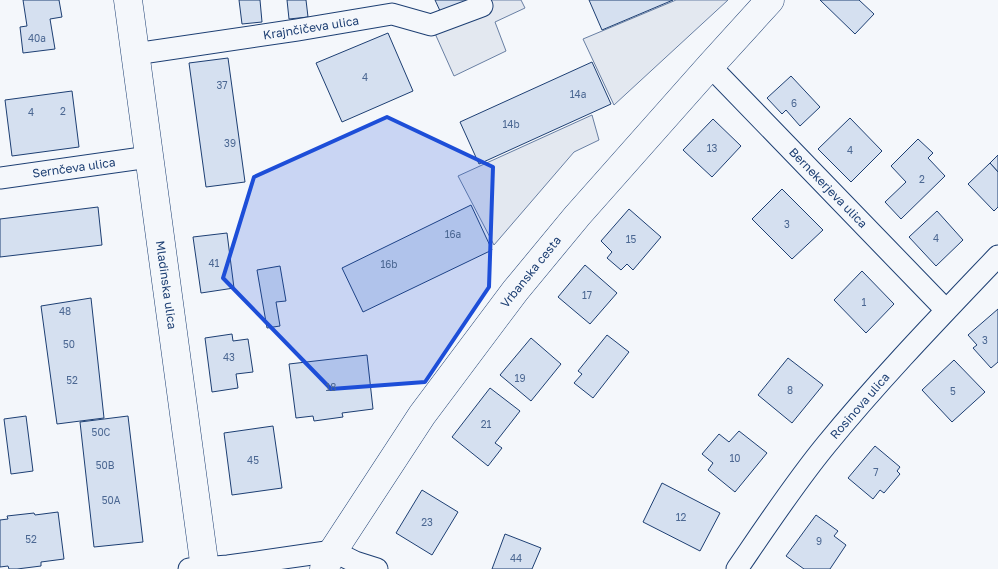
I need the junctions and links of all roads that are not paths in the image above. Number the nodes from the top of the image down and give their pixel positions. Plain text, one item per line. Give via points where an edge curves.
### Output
1 (128, 0) edge
2 (770, 0) edge
3 (482, 6) dead end
4 (135, 54) junction
5 (710, 66) junction
6 (149, 157) junction
7 (0, 178) edge
8 (998, 256) edge
9 (946, 310) junction
10 (329, 560) edge
11 (200, 568) edge
12 (377, 569) edge
13 (737, 569) edge

1 - 4 street, Mladinska ulica
2 - 5 street, Vrbanska cesta
3 - 4 street, Krajnčičeva ulica via 431,25 392,14
4 - 6 street, Mladinska ulica
5 - 9 street, Bernekerjeva ulica
5 - 10 street, Vrbanska cesta via 515,291 422,415
6 - 7 street, Sernčeva ulica
6 - 11 street, Mladinska ulica
8 - 9 street, Rosinova ulica
9 - 13 street, Rosinova ulica via 825,446
10 - 11 street
10 - 12 street via 356,562

